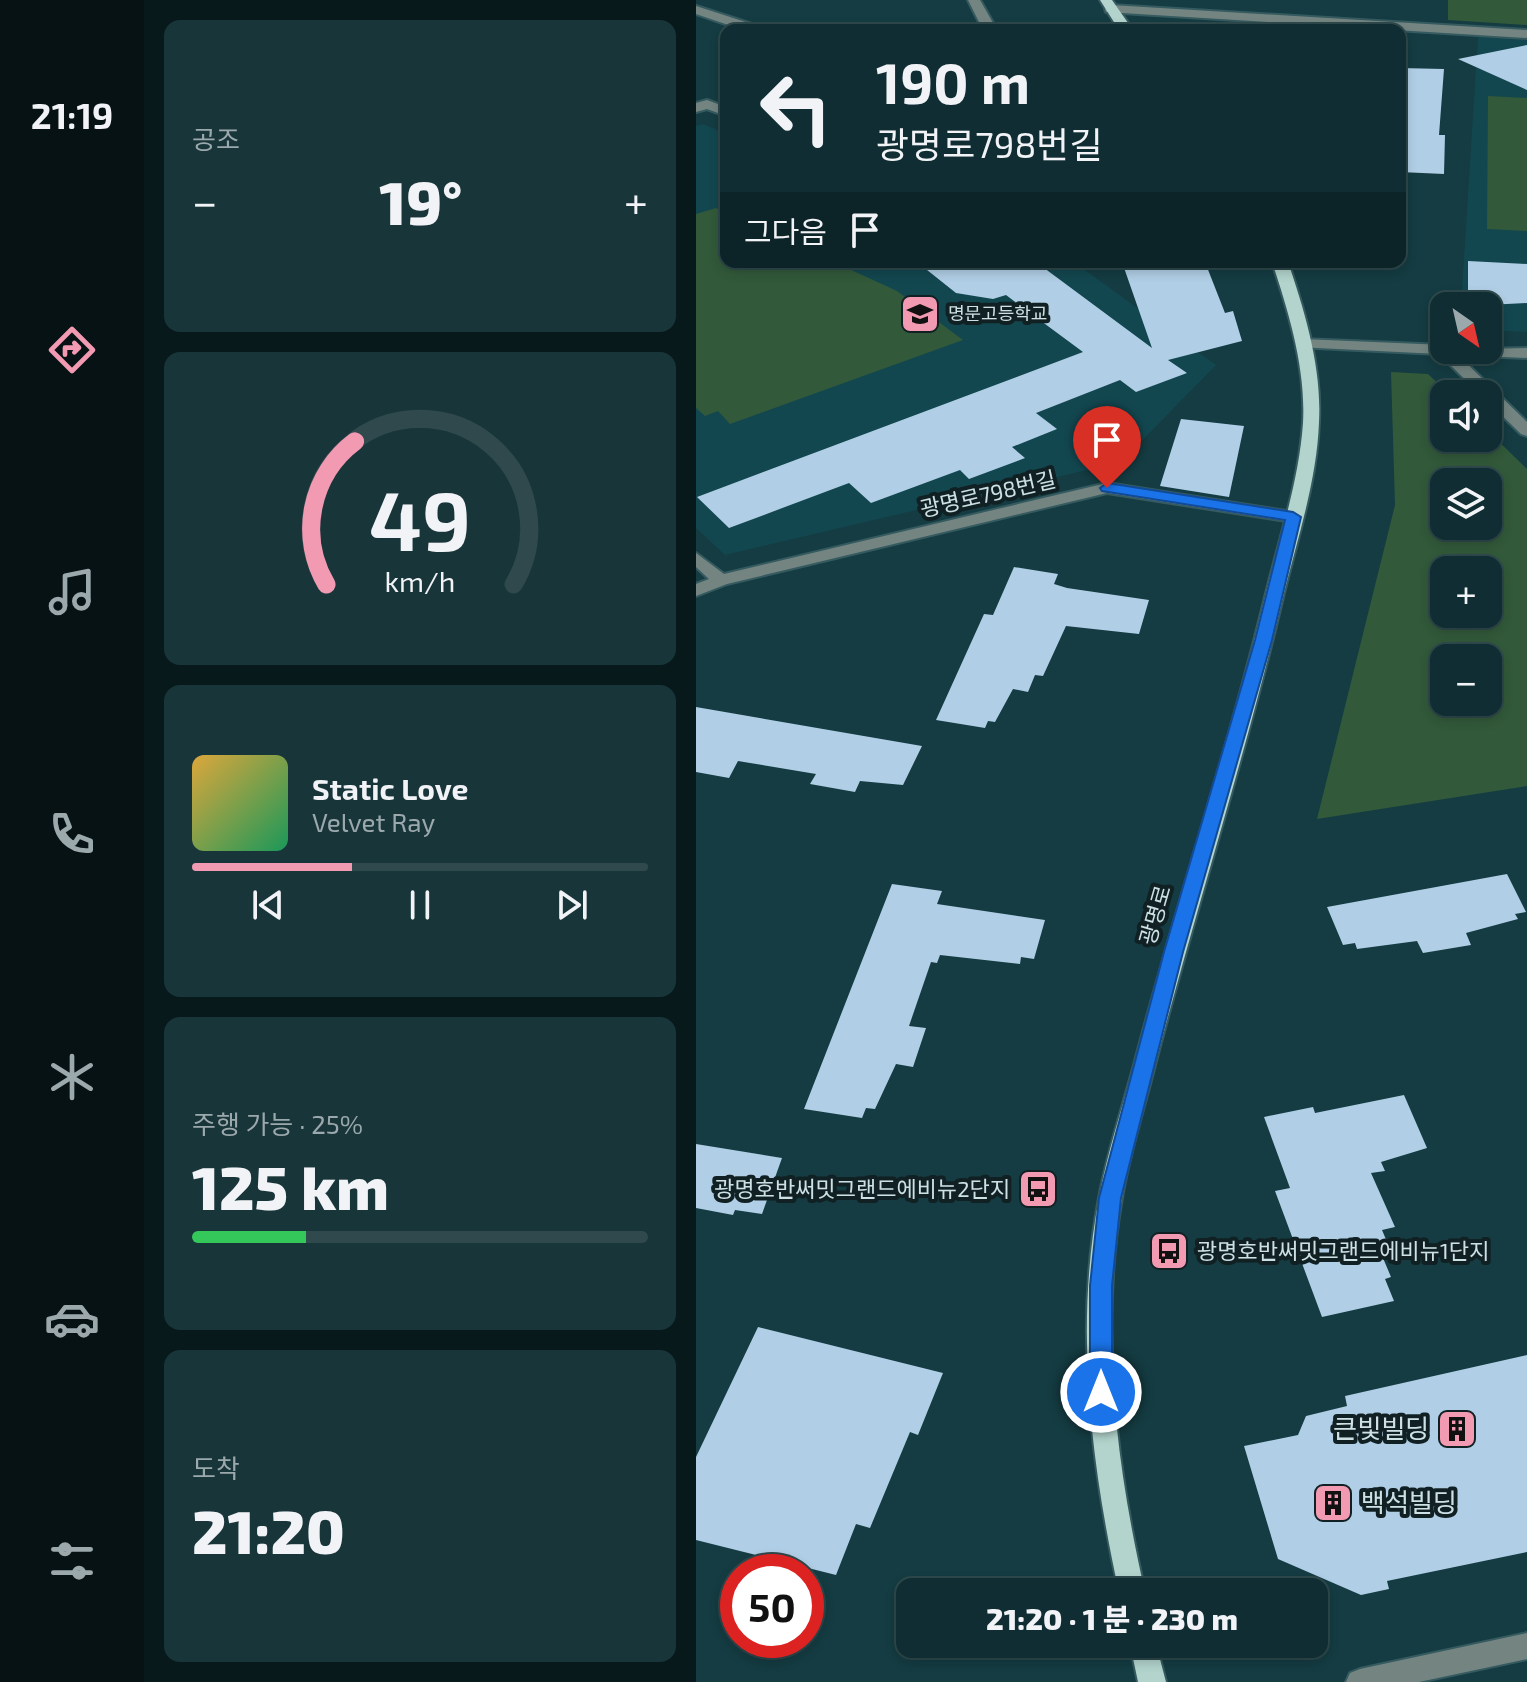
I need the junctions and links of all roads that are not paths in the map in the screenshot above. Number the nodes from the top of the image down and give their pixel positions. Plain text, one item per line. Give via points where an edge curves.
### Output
1 (703, 0) edge
2 (974, 0) edge
3 (1251, 0) edge
4 (696, 2) edge
5 (1109, 4) edge
6 (696, 10) edge
7 (1265, 18) junction
8 (738, 24) edge
9 (987, 24) edge
10 (1122, 24) edge
11 (1363, 24) edge
12 (1406, 27) edge
13 (1527, 34) edge
14 (700, 103) edge
15 (720, 110) edge
16 (1282, 268) edge
17 (1303, 344) junction
18 (1430, 350) edge
19 (1502, 352) edge
20 (1527, 353) edge
21 (1458, 364) edge
22 (1527, 431) edge
23 (1293, 517) junction
24 (696, 558) edge
25 (721, 580) junction
26 (696, 590) edge
27 (1129, 1578) edge
28 (1527, 1646) edge
29 (1146, 1658) edge
30 (1152, 1682) edge
31 (1360, 1682) edge

1 - 4 street
2 - 9 street
3 - 7 street
5 - 7 street
5 - 10 main road
6 - 8 street
7 - 11 street
12 - 13 street
14 - 15 street
16 - 17 main road, 광명로
17 - 18 street
17 - 23 main road, 광명로 via 1311,422
19 - 20 street
21 - 22 street
23 - 25 street, 광명로798번길 via 1107,488
23 - 27 main road, 광명로 via 1110,1198 1101,1286 1101,1392 1113,1508
24 - 25 street
25 - 26 street, 광명로798번길
28 - 31 street
29 - 30 main road

